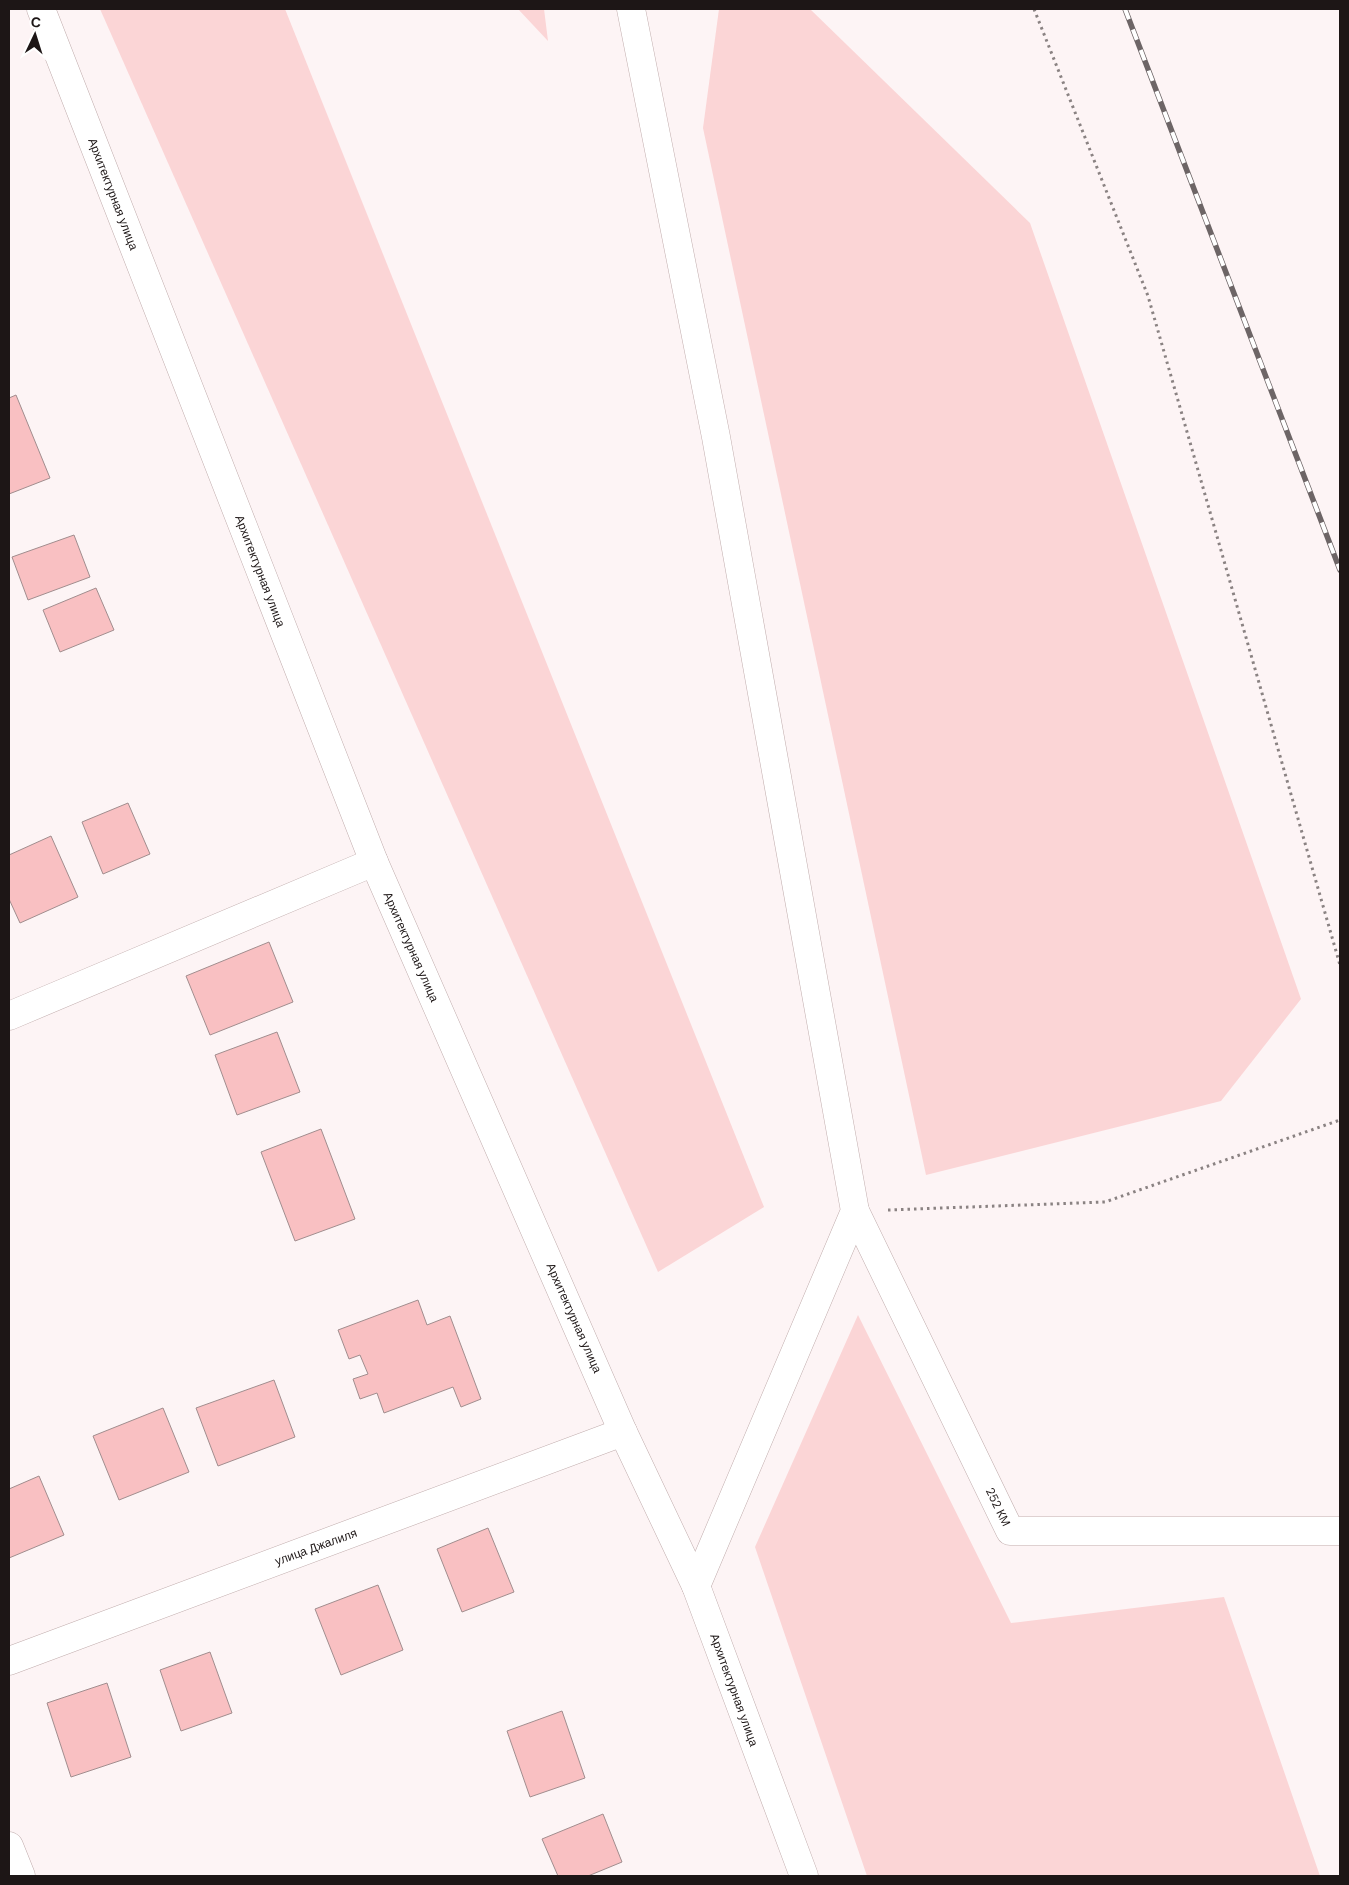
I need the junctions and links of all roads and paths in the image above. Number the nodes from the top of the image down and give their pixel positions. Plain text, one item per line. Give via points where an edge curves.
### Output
1 (41, 9) edge
2 (631, 9) edge
3 (1034, 9) edge
4 (374, 862) junction
5 (1340, 965) edge
6 (9, 1016) edge
7 (1340, 1120) edge
8 (855, 1211) junction
9 (624, 1432) junction
10 (1340, 1531) edge
11 (696, 1586) junction
12 (9, 1661) edge
13 (9, 1846) edge
14 (21, 1876) edge
15 (804, 1876) edge

1 - 4 street, Архитектурная улица
2 - 8 street via 716,437
3 - 5 path via 1148,296
4 - 6 street
4 - 9 street, Архитектурная улица
7 - 8 path via 1105,1202
8 - 10 street, 252 КМ via 1010,1531
8 - 11 street
9 - 11 street, Архитектурная улица
9 - 12 street, улица Джалиля
11 - 15 street, Архитектурная улица
13 - 14 street

